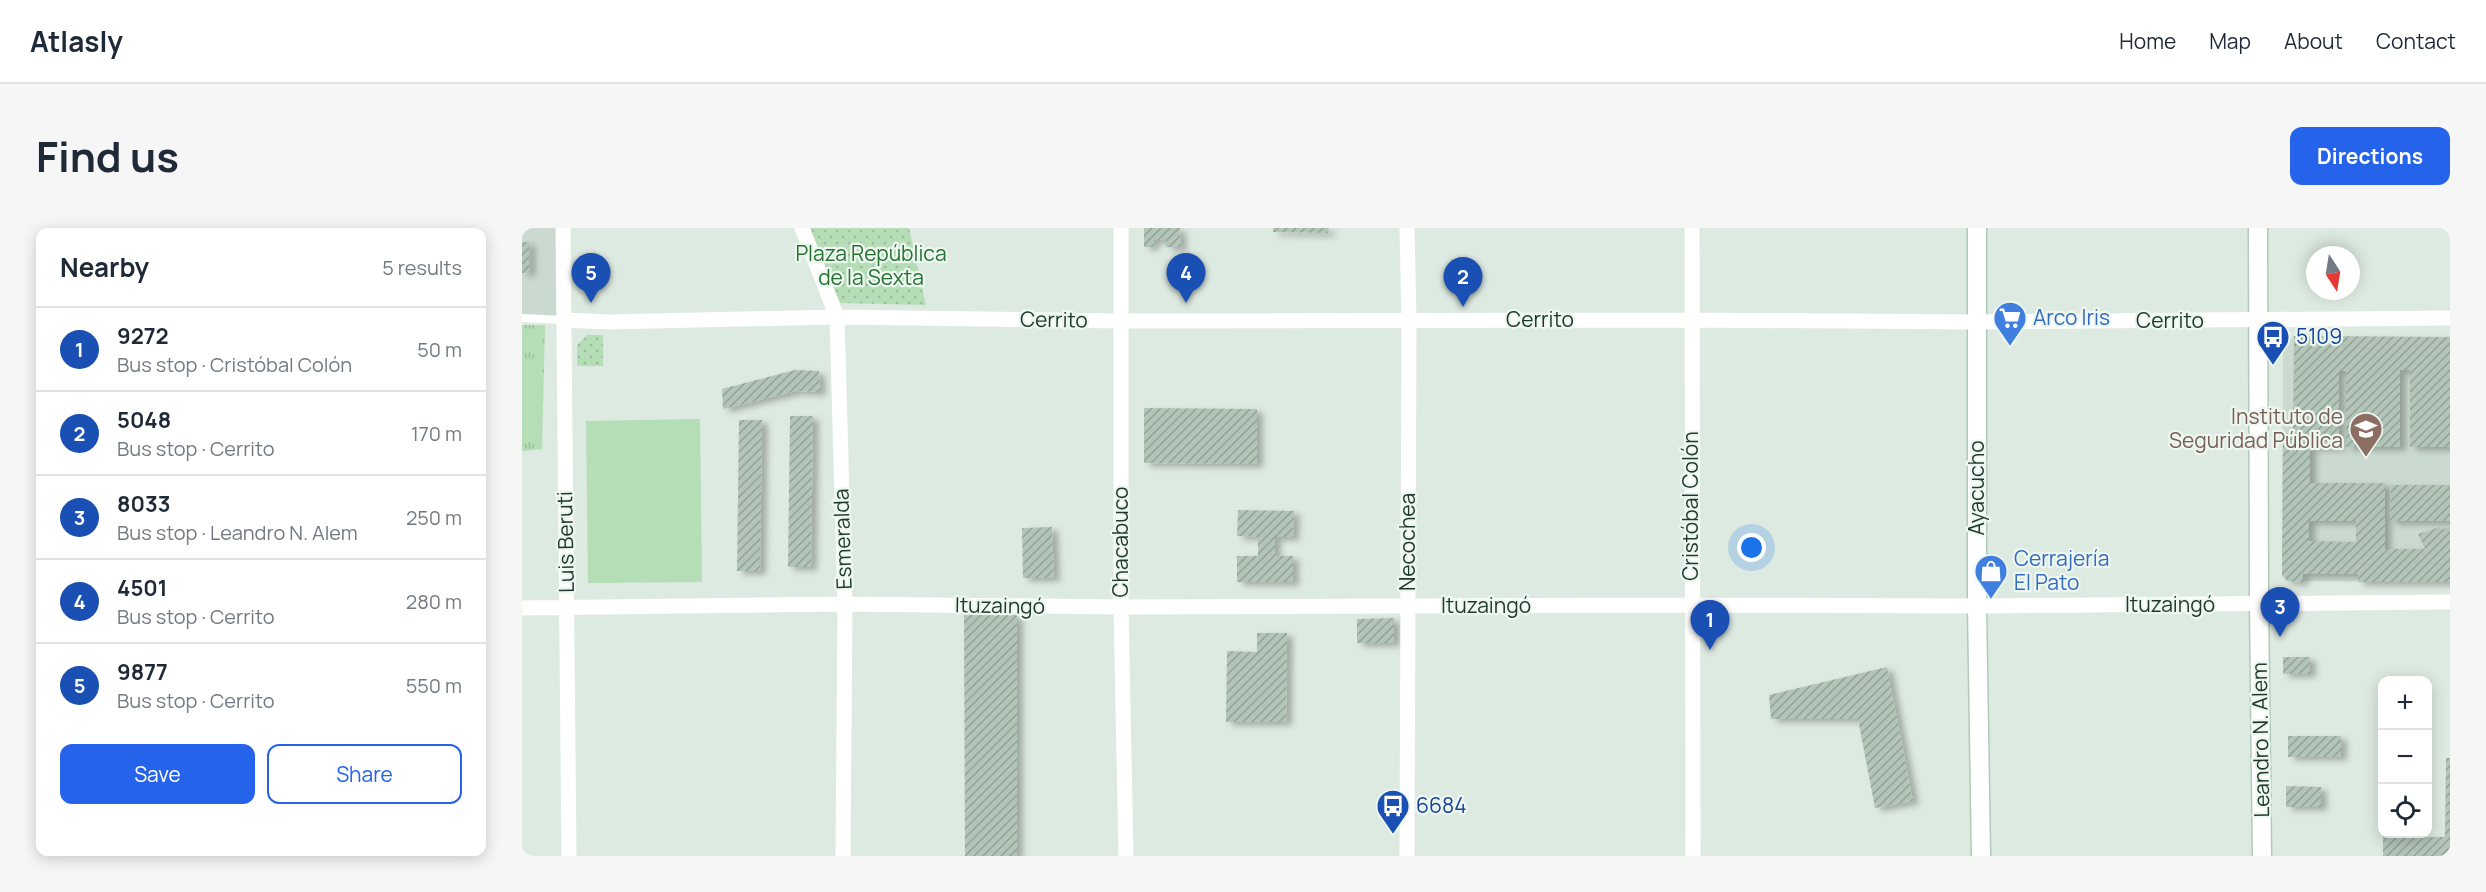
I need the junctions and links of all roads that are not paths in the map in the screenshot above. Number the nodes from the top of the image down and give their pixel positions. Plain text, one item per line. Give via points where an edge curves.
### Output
1 (563, 228) edge
2 (802, 228) edge
3 (1121, 228) edge
4 (1407, 228) edge
5 (1692, 228) edge
6 (1977, 228) edge
7 (2258, 228) edge
8 (837, 317) junction
9 (522, 318) edge
10 (2450, 318) edge
11 (563, 320) junction
12 (1409, 320) junction
13 (1690, 320) junction
14 (2258, 320) junction
15 (1121, 321) junction
16 (1977, 322) junction
17 (2450, 602) edge
18 (845, 604) junction
19 (2259, 604) junction
20 (1692, 605) junction
21 (566, 606) junction
22 (1408, 606) junction
23 (1977, 606) junction
24 (1121, 607) junction
25 (522, 608) edge
26 (569, 856) edge
27 (843, 856) edge
28 (1126, 856) edge
29 (1407, 856) edge
30 (1693, 856) edge
31 (1981, 856) edge
32 (2262, 856) edge

1 - 11 street, Luis Beruti
2 - 8 street, Esmeralda
3 - 15 street, Chacabuco
4 - 12 street, Necochea
5 - 13 street, Cristóbal Colón
6 - 16 main road, Ayacucho
7 - 14 main road, Leandro N. Alem
8 - 11 street, Cerrito
8 - 15 street, Cerrito
8 - 18 street, Esmeralda
9 - 11 lane, Cerrito
10 - 14 street, Cerrito
11 - 21 street, Luis Beruti
12 - 13 street, Cerrito
12 - 15 street, Cerrito
12 - 22 street, Necochea
13 - 16 street, Cerrito
13 - 20 street, Cristóbal Colón
14 - 16 street, Cerrito
14 - 19 main road, Leandro N. Alem
15 - 24 street, Chacabuco
16 - 23 main road, Ayacucho
17 - 19 street, Ituzaingó
18 - 21 street, Ituzaingó
18 - 24 street, Ituzaingó
18 - 27 street, Esmeralda
19 - 23 street, Ituzaingó
19 - 32 main road, Leandro N. Alem
20 - 22 street, Ituzaingó
20 - 23 street, Ituzaingó
20 - 30 street, Cristóbal Colón
21 - 25 street, Ituzaingó
21 - 26 street, Luis Beruti
22 - 24 street, Ituzaingó
22 - 29 street, Necochea
23 - 31 main road, Ayacucho
24 - 28 street, Chacabuco

